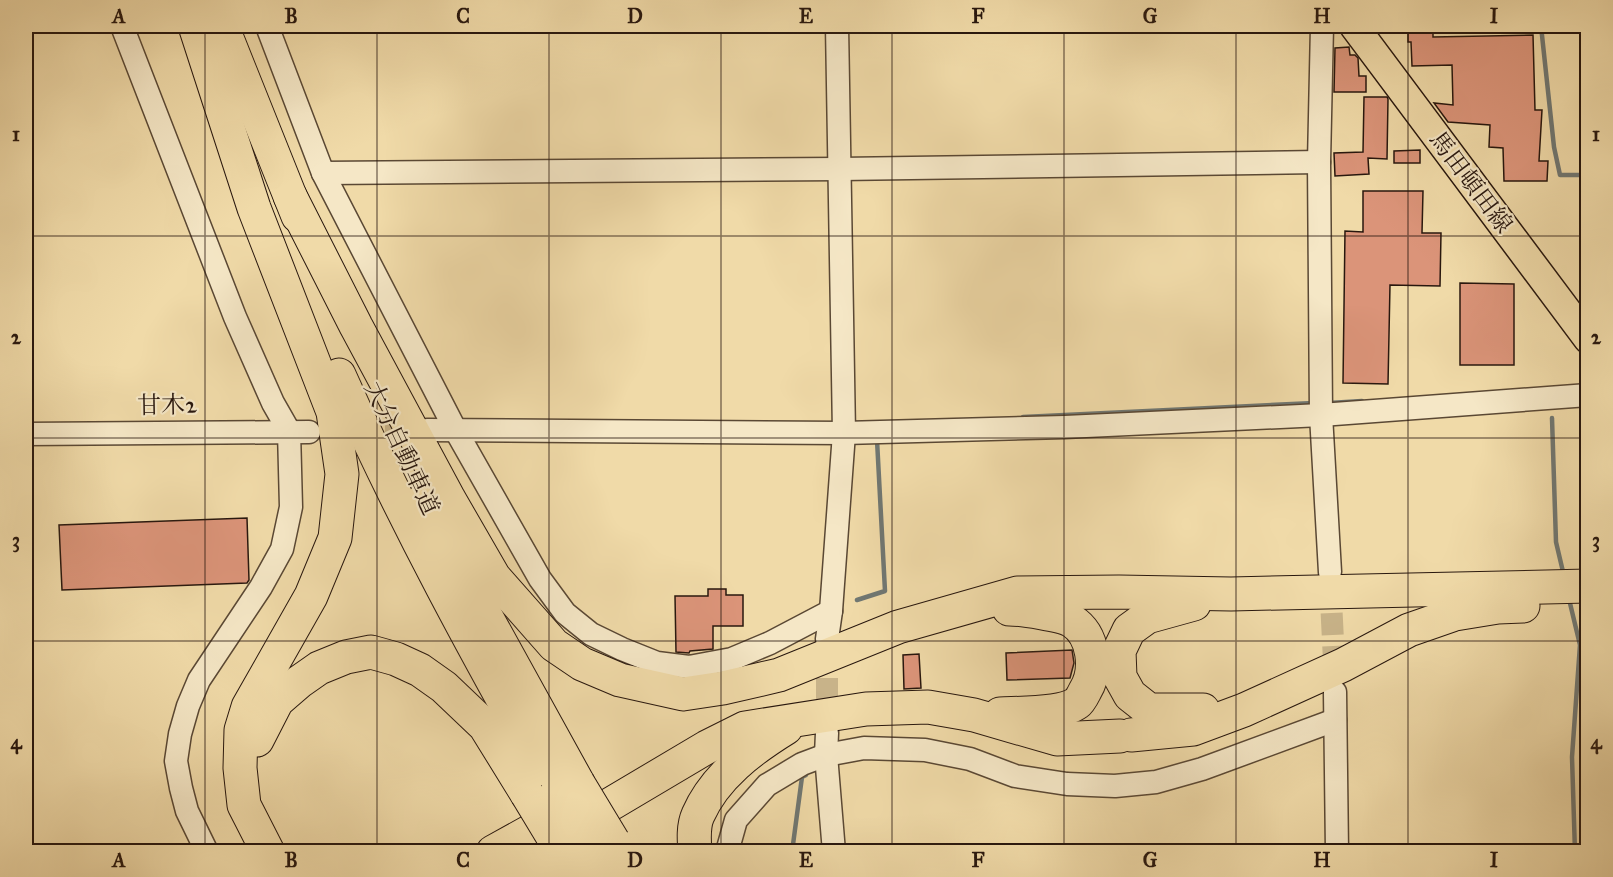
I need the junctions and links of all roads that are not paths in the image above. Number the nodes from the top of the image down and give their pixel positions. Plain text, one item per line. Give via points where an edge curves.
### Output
1 (122, 26) edge
2 (195, 26) edge
3 (222, 26) edge
4 (267, 26) edge
5 (837, 26) edge
6 (1322, 26) edge
7 (1354, 26) edge
8 (1319, 162) junction
9 (840, 169) junction
10 (323, 173) junction
11 (290, 196) junction
12 (1587, 339) edge
13 (1587, 395) edge
14 (1321, 415) junction
15 (427, 430) tunnel mouth
16 (299, 431) junction
17 (456, 431) junction
18 (844, 433) junction
19 (26, 434) edge
20 (1329, 572) tunnel mouth
21 (1587, 586) edge
22 (1231, 594) junction
23 (1587, 605) edge
24 (971, 607) junction
25 (831, 611) junction
26 (827, 639) tunnel mouth
27 (779, 675) junction
28 (1335, 692) tunnel mouth
29 (1244, 710) junction
30 (974, 715) junction
31 (1335, 720) junction
32 (819, 735) junction
33 (554, 790) junction
34 (608, 848) edge
35 (207, 852) edge
36 (268, 852) edge
37 (284, 852) edge
38 (493, 852) edge
39 (530, 852) edge
40 (562, 852) edge
41 (695, 852) edge
42 (727, 852) edge
43 (834, 852) edge
44 (1337, 852) edge

1 - 16 street via 235,317 273,403
2 - 33 highway, 大分自動車道 via 357,416 450,603
2 - 36 highway via 254,208 333,412 342,474 335,538 311,596 248,707 241,730 244,805
3 - 11 highway, 大分自動車道
4 - 10 street
5 - 9 street
6 - 8 street
7 - 12 main road, 馬田頓田線
8 - 9 street
8 - 14 street
9 - 10 street
9 - 18 street
10 - 17 street
11 - 27 highway via 361,336 494,577 554,645 582,664 620,680 683,694
11 - 33 highway, 大分自動車道 via 340,317 478,601
13 - 14 street
14 - 18 street
14 - 20 street
15 - 17 street
16 - 19 street, 甘木2
16 - 35 street via 282,549 199,680 180,735 176,760 181,788 187,811
17 - 18 street
17 - 25 street via 540,579 565,614 591,634 622,650 657,663 689,667 732,659
18 - 25 street
21 - 22 highway
22 - 24 highway via 1017,593
22 - 29 highway via 1147,617 1129,630 1119,651 1120,677 1130,695 1149,710
23 - 29 highway via 1498,607 1455,614 1409,630
24 - 27 highway via 898,627
24 - 30 highway via 1026,609 1072,621 1088,639 1093,663 1089,685 1078,703 1051,711
25 - 26 street
27 - 38 highway via 700,730
28 - 31 street
29 - 30 highway via 1193,729 1057,739
30 - 32 highway via 928,707 866,709
31 - 32 street via 1203,769 1156,782 1115,786 1015,776 970,759 926,750 864,748
31 - 44 street
32 - 39 highway via 745,728 706,747
32 - 41 highway via 752,750 720,783 697,816
32 - 42 street via 801,764 767,785 736,820
32 - 43 street
33 - 34 highway, 大分自動車道, bridge
33 - 37 highway via 444,687 420,670 371,652 346,657 319,668 277,701 257,739 253,789 265,822
33 - 40 highway, bridge

